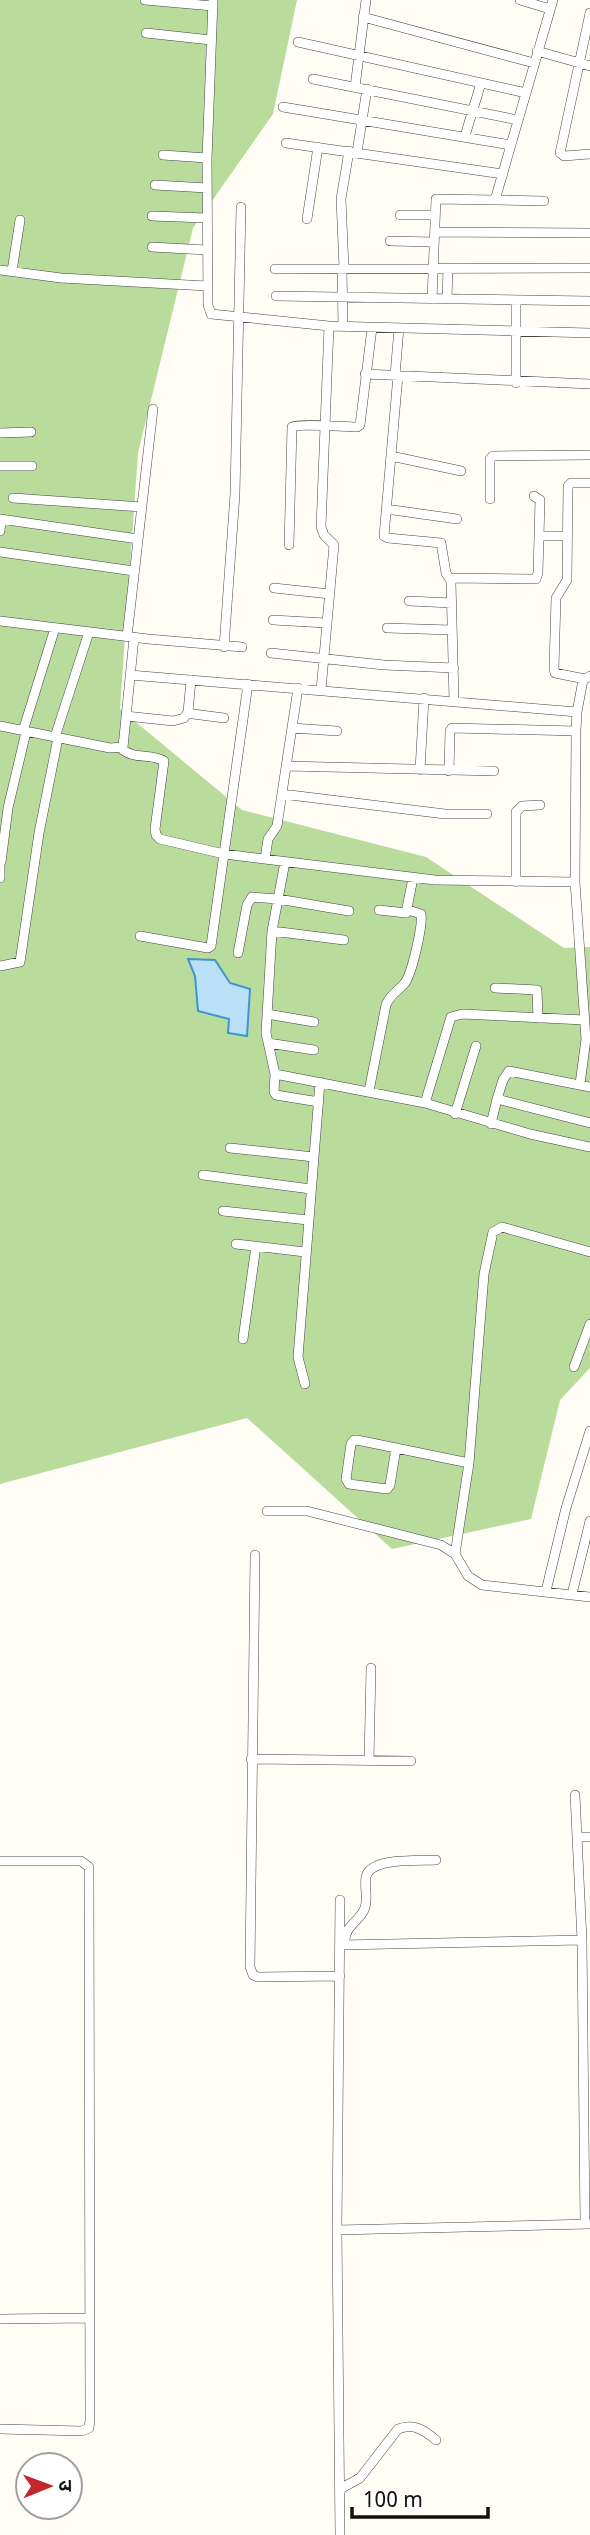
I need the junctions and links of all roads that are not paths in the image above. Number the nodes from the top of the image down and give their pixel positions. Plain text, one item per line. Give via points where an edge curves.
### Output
1 (145, 0) edge
2 (366, 0) edge
3 (520, 0) edge
4 (213, 3) edge
5 (551, 4) edge
6 (590, 13) edge
7 (363, 17) junction
8 (146, 33) dead end
9 (211, 40) junction
10 (298, 42) dead end
11 (537, 51) junction
12 (358, 56) junction
13 (534, 63) junction
14 (578, 63) junction
15 (590, 65) edge
16 (313, 79) dead end
17 (481, 83) junction
18 (355, 87) junction
19 (367, 89) junction
20 (526, 93) junction
21 (283, 107) dead end
22 (472, 111) junction
23 (362, 119) junction
24 (518, 120) junction
25 (465, 136) junction
26 (286, 143) dead end
27 (511, 145) junction
28 (318, 147) junction
29 (353, 151) junction
30 (590, 154) edge
31 (163, 155) dead end
32 (207, 158) junction
33 (503, 174) junction
34 (155, 185) dead end
35 (206, 188) junction
36 (495, 200) junction
37 (544, 201) dead end
38 (241, 207) dead end
39 (400, 215) dead end
40 (435, 215) junction
41 (152, 216) dead end
42 (206, 218) junction
43 (307, 219) dead end
44 (20, 220) dead end
45 (590, 233) edge
46 (435, 237) junction
47 (390, 241) dead end
48 (152, 247) dead end
49 (206, 250) junction
50 (343, 268) junction
51 (433, 268) junction
52 (448, 268) junction
53 (590, 268) edge
54 (275, 269) dead end
55 (0, 270) edge
56 (12, 271) junction
57 (207, 286) junction
58 (276, 296) dead end
59 (342, 298) junction
60 (432, 299) junction
61 (447, 299) junction
62 (516, 300) junction
63 (590, 301) edge
64 (240, 318) junction
65 (329, 326) junction
66 (343, 327) junction
67 (372, 328) junction
68 (399, 328) junction
69 (516, 333) junction
70 (590, 333) edge
71 (365, 374) junction
72 (397, 375) junction
73 (516, 383) junction
74 (590, 384) edge
75 (153, 409) dead end
76 (326, 427) junction
77 (31, 432) dead end
78 (0, 433) edge
79 (590, 455) edge
80 (391, 456) junction
81 (32, 466) dead end
82 (0, 467) edge
83 (461, 471) dead end
84 (590, 483) edge
85 (534, 496) dead end
86 (13, 498) dead end
87 (490, 499) dead end
88 (142, 507) junction
89 (386, 509) junction
90 (0, 519) edge
91 (457, 519) dead end
92 (0, 531) edge
93 (567, 536) junction
94 (539, 537) junction
95 (138, 539) junction
96 (289, 545) dead end
97 (0, 552) edge
98 (134, 571) junction
99 (451, 580) junction
100 (274, 588) dead end
101 (330, 594) junction
102 (409, 601) dead end
103 (452, 603) junction
104 (273, 620) dead end
105 (0, 621) edge
106 (326, 624) junction
107 (55, 628) junction
108 (387, 628) dead end
109 (453, 630) junction
110 (89, 632) junction
111 (130, 637) junction
112 (224, 647) junction
113 (242, 648) dead end
114 (271, 653) dead end
115 (323, 658) junction
116 (454, 668) junction
117 (130, 675) junction
118 (587, 677) edge
119 (191, 680) junction
120 (248, 684) junction
121 (298, 688) junction
122 (321, 690) junction
123 (424, 698) junction
124 (454, 701) junction
125 (188, 712) junction
126 (577, 712) junction
127 (126, 716) junction
128 (224, 718) dead end
129 (0, 726) edge
130 (292, 728) junction
131 (25, 731) junction
132 (337, 731) dead end
133 (576, 731) junction
134 (57, 738) junction
135 (121, 748) junction
136 (286, 766) junction
137 (420, 770) junction
138 (449, 771) junction
139 (494, 771) dead end
140 (282, 794) junction
141 (540, 805) dead end
142 (487, 814) dead end
143 (224, 854) junction
144 (265, 859) junction
145 (0, 861) edge
146 (285, 862) junction
147 (0, 878) edge
148 (413, 878) junction
149 (516, 882) junction
150 (575, 882) junction
151 (278, 899) junction
152 (379, 910) dead end
153 (408, 910) junction
154 (349, 911) dead end
155 (272, 931) junction
156 (140, 936) dead end
157 (344, 940) dead end
158 (238, 953) dead end
159 (0, 966) edge
160 (495, 988) dead end
161 (267, 1014) junction
162 (538, 1018) junction
163 (584, 1020) junction
164 (314, 1022) dead end
165 (268, 1044) junction
166 (476, 1046) dead end
167 (314, 1050) dead end
168 (275, 1074) junction
169 (320, 1082) junction
170 (580, 1084) junction
171 (590, 1087) edge
172 (369, 1091) junction
173 (497, 1099) junction
174 (319, 1102) junction
175 (425, 1103) junction
176 (455, 1114) junction
177 (590, 1123) edge
178 (491, 1124) junction
179 (590, 1147) edge
180 (230, 1148) dead end
181 (314, 1157) junction
182 (203, 1175) dead end
183 (311, 1189) junction
184 (223, 1211) dead end
185 (308, 1220) junction
186 (236, 1244) dead end
187 (256, 1246) junction
188 (305, 1252) junction
189 (590, 1252) edge
190 (590, 1324) edge
191 (243, 1339) dead end
192 (574, 1367) dead end
193 (305, 1384) dead end
194 (590, 1431) edge
195 (396, 1448) junction
196 (469, 1464) junction
197 (267, 1511) dead end
198 (590, 1521) edge
199 (254, 1555) dead end
200 (455, 1555) junction
201 (546, 1591) junction
202 (572, 1594) junction
203 (590, 1597) edge
204 (371, 1668) dead end
205 (251, 1759) junction
206 (369, 1760) junction
207 (411, 1760) dead end
208 (575, 1795) dead end
209 (579, 1837) junction
210 (590, 1837) edge
211 (436, 1860) dead end
212 (0, 1861) edge
213 (340, 1900) dead end
214 (582, 1940) junction
215 (343, 1945) junction
216 (340, 1976) junction
217 (588, 2224) edge
218 (337, 2230) junction
219 (89, 2318) junction
220 (0, 2319) edge
221 (0, 2429) edge
222 (436, 2440) dead end
223 (340, 2488) junction
224 (340, 2535) edge

1 - 4 street
2 - 7 street
3 - 5 street
4 - 9 street
5 - 11 street
6 - 14 street
7 - 12 street
7 - 13 street
8 - 9 street
9 - 32 street
10 - 12 street
11 - 13 street
11 - 14 street
12 - 17 street
12 - 18 street
13 - 20 street
14 - 15 street
14 - 30 street via 560,153
16 - 18 street
17 - 20 street
17 - 22 street
18 - 19 street
19 - 22 street
19 - 23 street
20 - 24 street
21 - 23 street
22 - 24 street
22 - 25 street
23 - 25 street
23 - 29 street
24 - 27 street
25 - 27 street
26 - 28 street
27 - 33 street
28 - 29 street
28 - 43 street
29 - 33 street
29 - 50 street via 341,199
31 - 32 street
32 - 35 street
33 - 36 street
34 - 35 street
35 - 42 street
36 - 37 street
36 - 40 street via 436,198
38 - 64 street
39 - 40 street
40 - 46 street
41 - 42 street
42 - 49 street
44 - 56 street
45 - 46 street
46 - 47 street
46 - 51 street
48 - 49 street
49 - 57 street
50 - 51 street
50 - 54 street
50 - 59 street
51 - 52 street
51 - 60 street
52 - 53 street
52 - 61 street
55 - 56 street
56 - 57 street
57 - 64 street via 208,311
58 - 59 street
59 - 60 street
59 - 66 street
60 - 61 street
61 - 62 street
62 - 63 street
62 - 69 street
64 - 65 street
64 - 112 street via 235,494
65 - 66 street
65 - 76 street
66 - 67 street
67 - 68 street
67 - 71 street
68 - 69 street
68 - 72 street
69 - 70 street
69 - 73 street
71 - 72 street
71 - 76 street via 360,425
72 - 73 street
72 - 80 street
73 - 74 street
75 - 88 street
76 - 96 street via 292,427
76 - 101 street via 321,527 334,545
77 - 78 street
79 - 87 street via 492,456
80 - 83 street
80 - 89 street
81 - 82 street
84 - 93 street via 568,486
85 - 94 street via 540,500
86 - 88 street
88 - 95 street
89 - 91 street
89 - 99 street via 385,536 441,543
90 - 92 street
90 - 95 street
93 - 94 street
93 - 118 street via 568,580 556,598 554,671
94 - 99 street via 536,579
95 - 98 street
97 - 98 street
98 - 111 street
99 - 103 street
100 - 101 street
101 - 106 street
102 - 103 street
103 - 109 street
104 - 106 street
105 - 107 street
106 - 115 street
107 - 110 street
107 - 131 street
108 - 109 street
109 - 116 street
110 - 111 street
110 - 134 street
111 - 112 street
111 - 117 street
112 - 113 street
114 - 115 street
115 - 116 street
115 - 122 street
116 - 124 street
117 - 119 street
117 - 127 street
118 - 126 street
119 - 120 street
119 - 125 street
120 - 121 street
120 - 143 street
121 - 122 street
121 - 130 street
122 - 123 street
123 - 124 street
123 - 137 street
124 - 126 street
125 - 127 street via 173,721
125 - 128 street
126 - 133 street
127 - 135 street
129 - 131 street
130 - 132 street
130 - 136 street
131 - 134 street
131 - 145 street
133 - 138 street via 452,728
133 - 150 street
134 - 135 street
134 - 159 street via 20,962
135 - 143 street via 128,754 164,761 155,829 158,838
136 - 137 street
136 - 140 street
137 - 138 street
138 - 139 street
140 - 142 street via 445,814
140 - 144 street
141 - 149 street via 522,806 516,812
143 - 144 street
143 - 156 street via 210,947
144 - 146 street
145 - 147 street
146 - 148 street
146 - 151 street
148 - 149 street
148 - 153 street
149 - 150 street
150 - 163 street
151 - 154 street
151 - 155 street
151 - 158 street via 249,900
152 - 153 street via 404,914
153 - 172 street via 421,914 422,927 405,983 389,996 386,1005
155 - 157 street
155 - 161 street
160 - 162 street via 537,990
161 - 164 street
161 - 165 street
162 - 163 street
162 - 175 street via 451,1017
163 - 170 street via 586,1045
165 - 167 street
165 - 168 street
166 - 176 street
168 - 169 street
168 - 174 street via 276,1095
169 - 172 street
169 - 174 street
170 - 171 street
170 - 173 street via 509,1071
172 - 175 street
173 - 177 street
173 - 178 street
174 - 181 street
175 - 176 street
176 - 178 street
178 - 179 street
180 - 181 street
181 - 183 street
182 - 183 street
183 - 185 street
184 - 185 street
185 - 188 street
186 - 187 street
187 - 188 street
187 - 191 street
188 - 193 street via 299,1357
189 - 196 street via 502,1227 493,1232 484,1274
190 - 192 street
194 - 201 street
195 - 195 street via 387,1489 346,1481 354,1440
195 - 196 street
196 - 200 street
197 - 200 street via 307,1511 422,1539
198 - 202 street
199 - 205 street
200 - 201 street via 468,1576 482,1585
201 - 202 street
202 - 203 street
204 - 206 street
205 - 206 street
205 - 216 street via 252,1973 258,1977
206 - 207 street
208 - 209 street
209 - 210 street
209 - 214 street
211 - 215 street via 381,1863 370,1869 365,1907
212 - 219 street via 81,1861 89,1867
213 - 215 street
214 - 215 street
214 - 217 street
215 - 216 street
216 - 218 street
217 - 218 street
218 - 223 street
219 - 220 street
219 - 221 street via 89,2428
222 - 223 street via 417,2428 398,2430 360,2478
223 - 224 street

